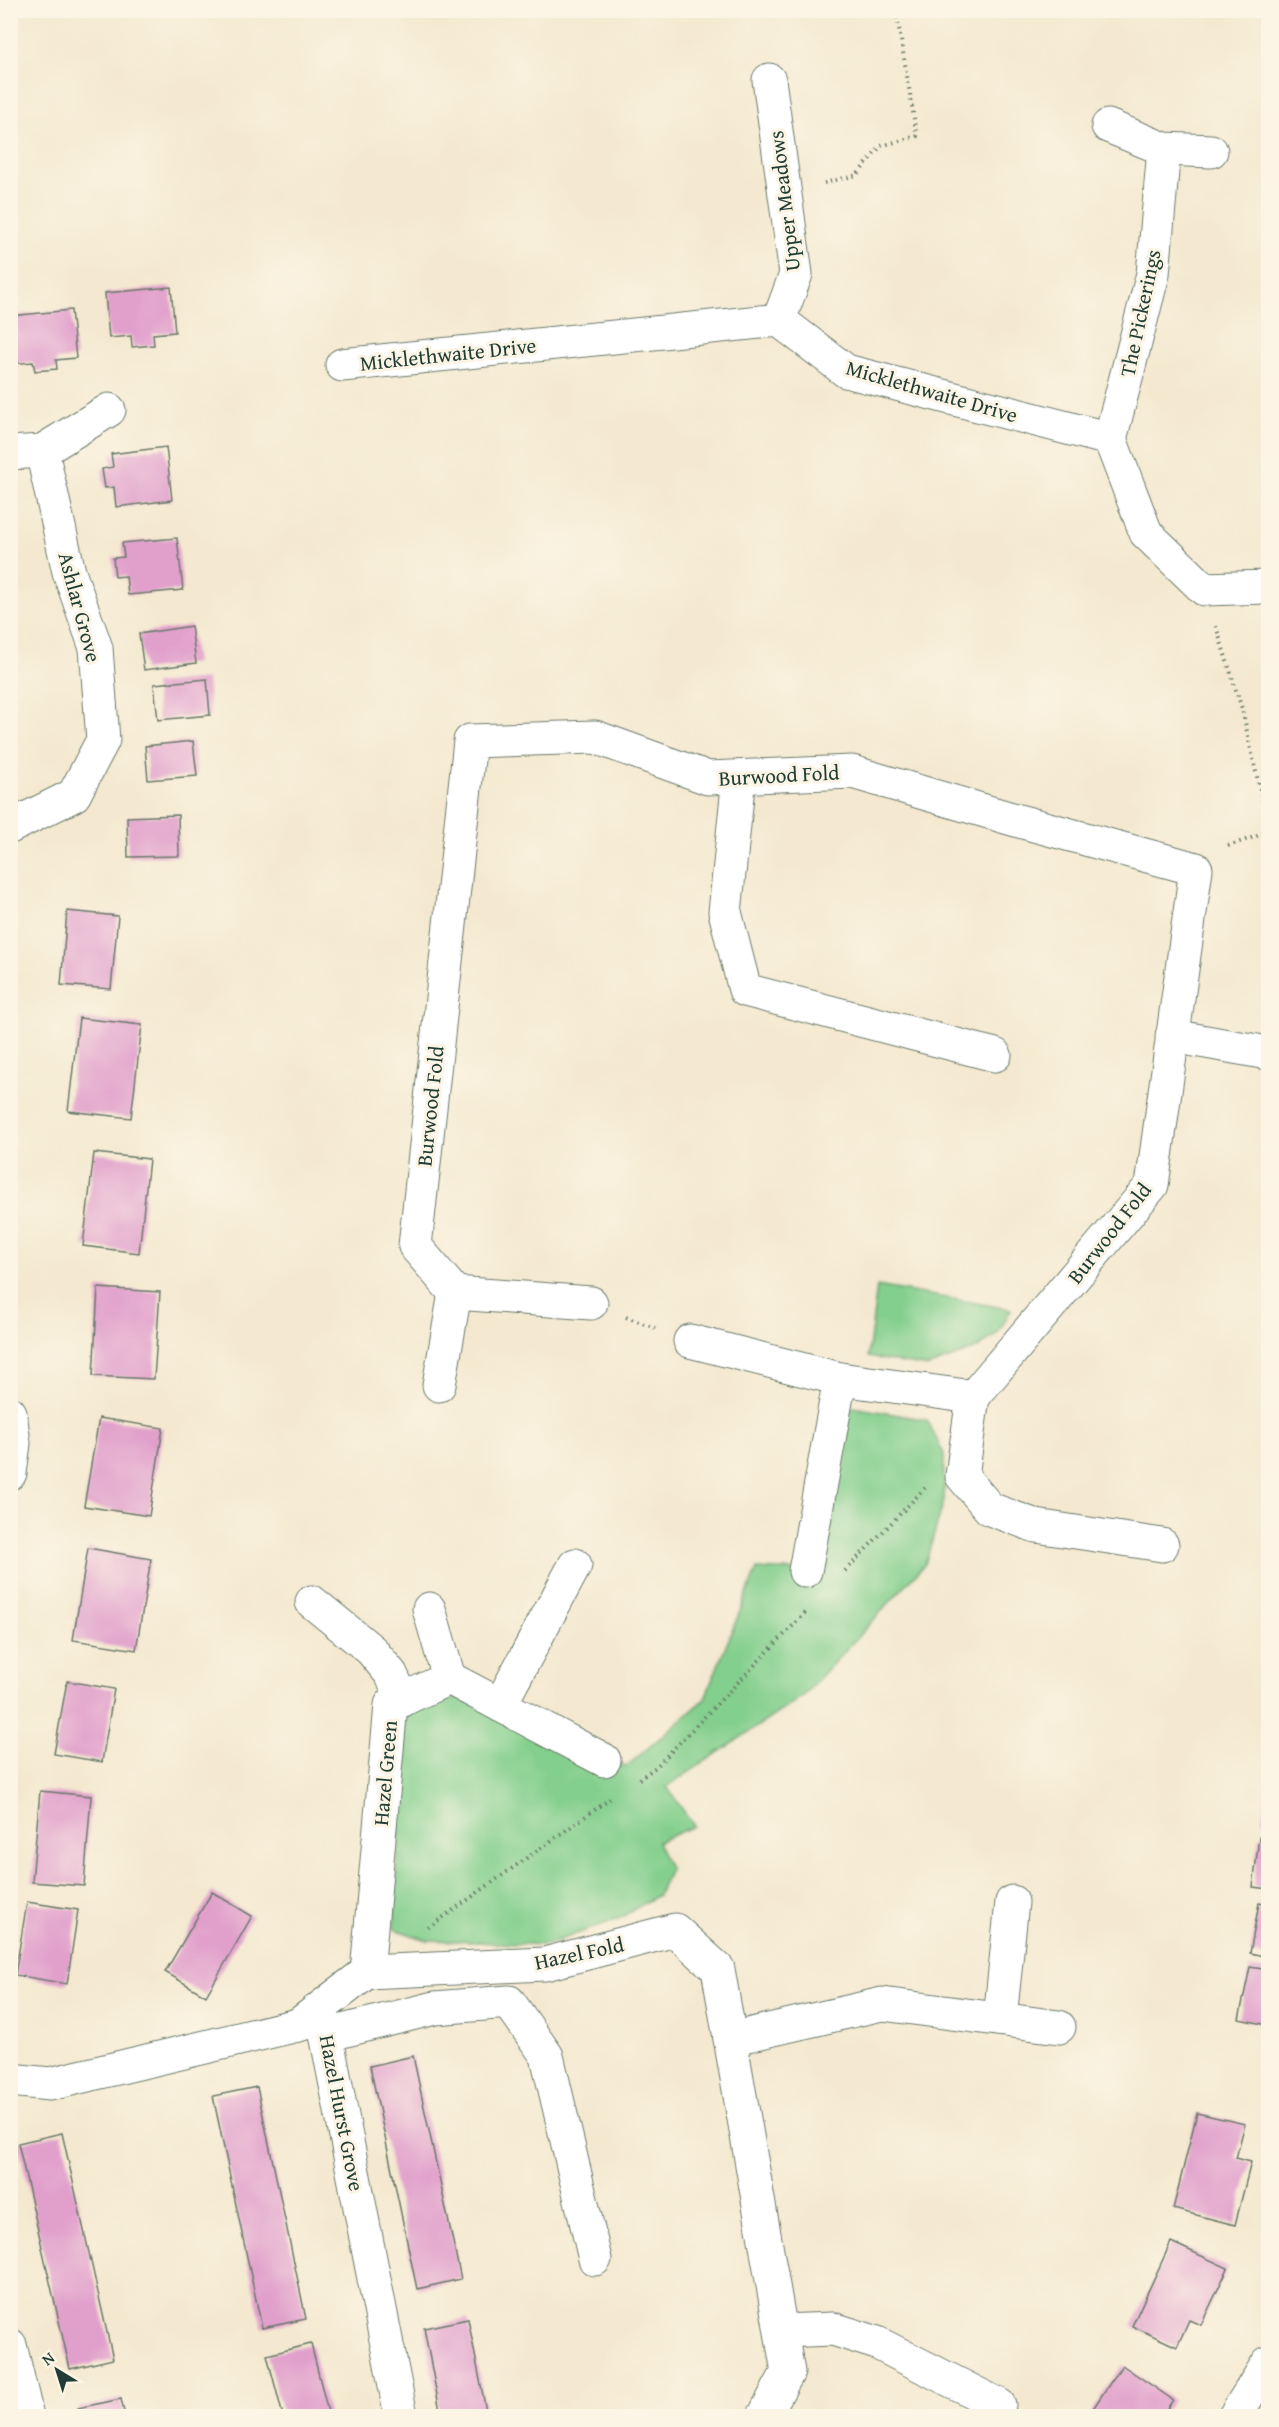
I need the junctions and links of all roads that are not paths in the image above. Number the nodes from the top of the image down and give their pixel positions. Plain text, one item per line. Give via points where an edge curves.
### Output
1 (769, 80) dead end
2 (1108, 126) dead end
3 (1164, 149) junction
4 (1211, 151) dead end
5 (779, 320) junction
6 (342, 365) dead end
7 (109, 410) dead end
8 (1110, 439) junction
9 (26, 452) edge
10 (1269, 587) edge
11 (739, 777) junction
12 (10, 827) edge
13 (1172, 1036) junction
14 (1269, 1053) edge
15 (995, 1055) dead end
16 (455, 1293) junction
17 (591, 1304) road end
18 (690, 1341) road end
19 (840, 1379) junction
20 (439, 1385) dead end
21 (974, 1397) junction
22 (10, 1413) edge
23 (10, 1473) edge
24 (1162, 1545) dead end
25 (575, 1565) dead end
26 (805, 1571) dead end
27 (312, 1602) dead end
28 (429, 1609) dead end
29 (448, 1678) junction
30 (403, 1700) junction
31 (500, 1705) junction
32 (604, 1760) dead end
33 (1012, 1902) dead end
34 (367, 1972) junction
35 (1000, 2019) junction
36 (1059, 2027) dead end
37 (312, 2030) junction
38 (730, 2039) junction
39 (10, 2080) edge
40 (595, 2259) dead end
41 (781, 2331) junction
42 (10, 2345) edge
43 (1269, 2363) edge
44 (999, 2405) dead end
45 (27, 2416) edge
46 (401, 2416) edge
47 (764, 2416) edge
48 (1235, 2416) edge

1 - 5 street, Upper Meadows via 796,274
2 - 3 street
3 - 4 street
3 - 8 street, The Pickerings via 1153,274
5 - 6 street, Micklethwaite Drive
5 - 8 street, Micklethwaite Drive via 846,371
7 - 9 street, Ashlar Grove
8 - 10 street via 1146,533 1204,589
9 - 12 street, Ashlar Grove via 96,648 103,740 74,795
11 - 13 street, Burwood Fold via 852,772 1196,869
11 - 15 street via 725,912 745,990
11 - 16 street, Burwood Fold via 708,778 595,737 470,741 415,1246
13 - 14 street
13 - 21 street, Burwood Fold via 1152,1185
16 - 17 street
16 - 20 street
18 - 19 street
19 - 21 street
19 - 26 street
21 - 24 street via 962,1476 990,1509 1036,1526
22 - 23 street via 14,1443
25 - 31 street
27 - 30 street via 371,1650 391,1674
28 - 29 street
29 - 30 street, Hazel Green
29 - 31 street
30 - 34 street, Hazel Green via 391,1705
31 - 32 street
33 - 35 street
34 - 37 street
34 - 38 street, Hazel Fold via 545,1964 675,1930 718,1969
35 - 36 street
35 - 38 street via 882,2004
37 - 39 street, Hazel Hurst Grove via 50,2084
37 - 40 street via 435,2007 509,2002 547,2056
37 - 46 street, Hazel Hurst Grove
38 - 41 street, Hazel Fold
41 - 44 street via 833,2329 877,2343
41 - 47 street, Hazel Fold via 788,2372
42 - 45 street
43 - 48 street

